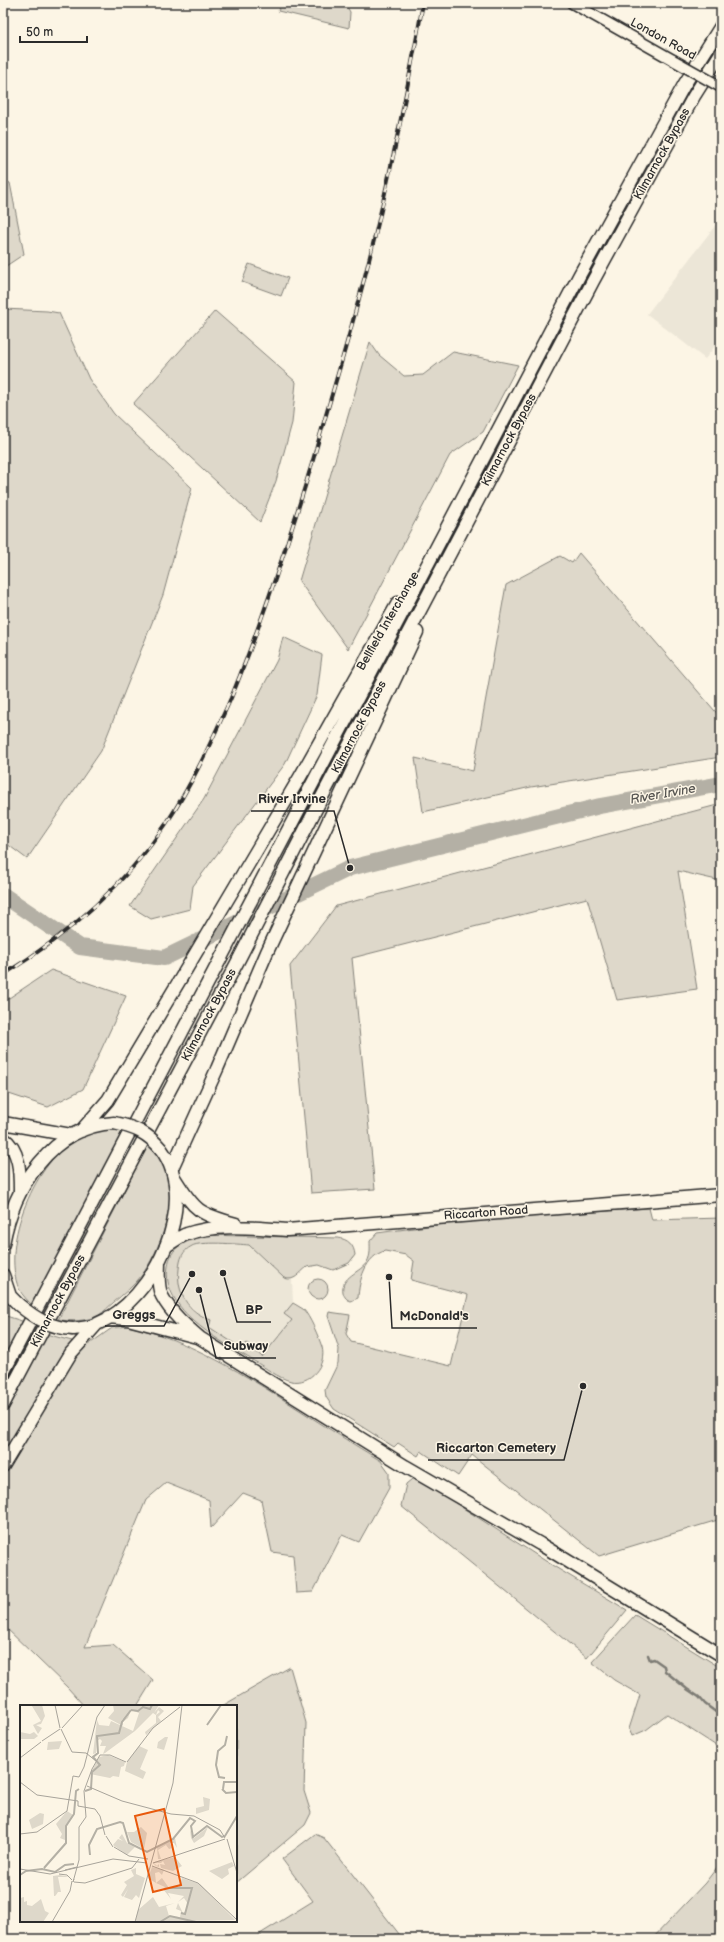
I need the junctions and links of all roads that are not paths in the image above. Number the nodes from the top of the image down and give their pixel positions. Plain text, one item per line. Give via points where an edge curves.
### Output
1 (572, 3) edge
2 (721, 26) edge
3 (721, 53) edge
4 (721, 87) edge
5 (479, 466) junction
6 (492, 473) junction
7 (3, 1123) edge
8 (76, 1133) junction
9 (3, 1138) edge
10 (174, 1174) junction
11 (20, 1191) junction
12 (721, 1195) edge
13 (7, 1212) edge
14 (250, 1227) junction
15 (3, 1244) edge
16 (166, 1246) junction
17 (159, 1261) junction
18 (4, 1285) edge
19 (109, 1317) junction
20 (96, 1325) junction
21 (200, 1338) junction
22 (3, 1373) edge
23 (3, 1405) edge
24 (3, 1466) edge
25 (721, 1655) edge

1 - 4 main road, London Road, bridge
2 - 5 main road, Kilmarnock Bypass via 684,85 582,269
3 - 6 main road, Kilmarnock Bypass via 694,96
5 - 8 main road, Bellfield Interchange via 245,872 108,1100
5 - 22 main road, Kilmarnock Bypass
6 - 10 main road via 267,952
6 - 23 main road, Kilmarnock Bypass
7 - 8 main road
8 - 10 main road, Riccarton Road, bridge via 98,1124 127,1125 142,1132 162,1149
8 - 11 main road via 44,1159
9 - 11 main road via 15,1154
10 - 14 main road, Riccarton Road via 190,1202 209,1217
10 - 16 main road via 175,1214
11 - 13 main road
12 - 14 main road, Riccarton Road via 287,1230
13 - 15 main road
14 - 16 main road, Riccarton Road via 204,1229 186,1234
16 - 17 main road
17 - 19 main road via 141,1289 120,1311
17 - 21 main road via 162,1295 180,1320
18 - 20 main road, bridge via 18,1305 40,1321 60,1328 73,1329
19 - 20 main road
19 - 21 main road
20 - 24 main road via 71,1353
21 - 25 main road via 405,1466 540,1544

